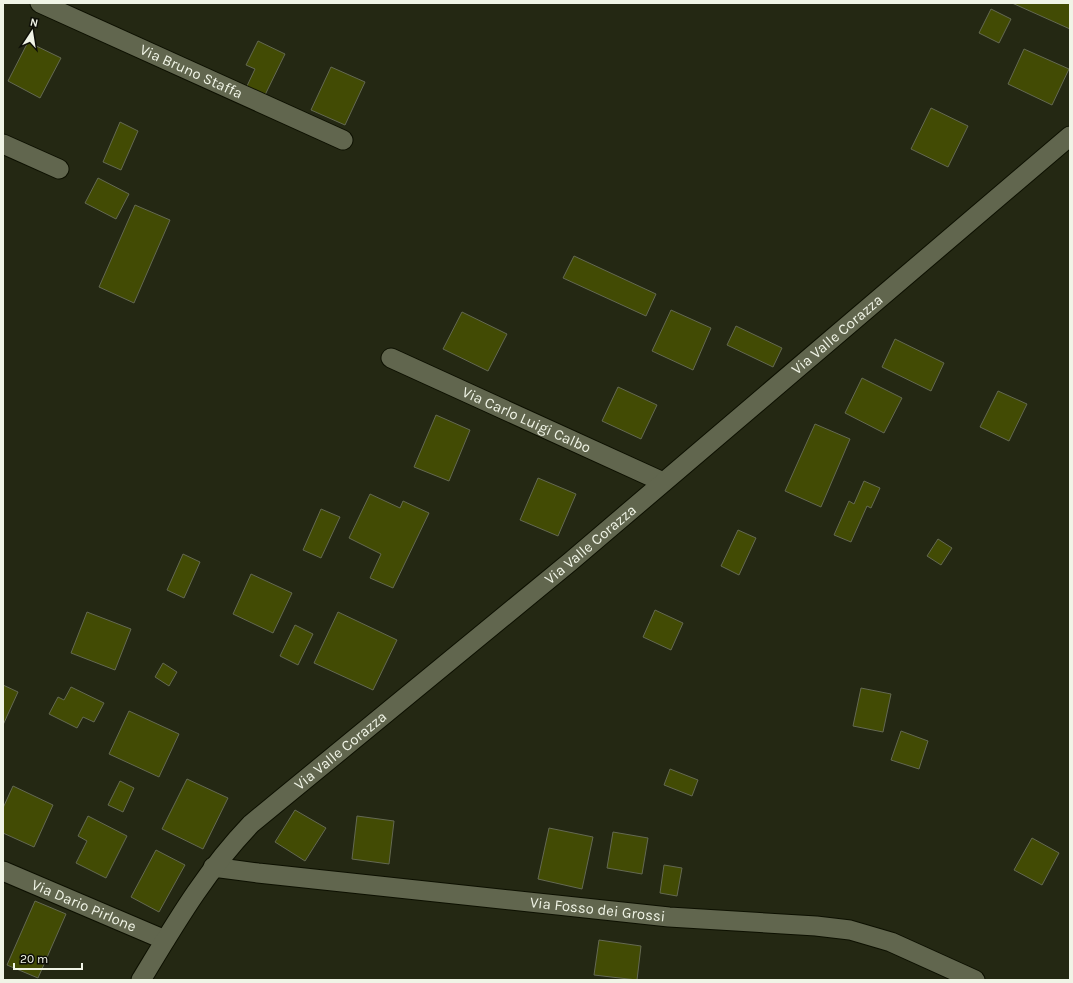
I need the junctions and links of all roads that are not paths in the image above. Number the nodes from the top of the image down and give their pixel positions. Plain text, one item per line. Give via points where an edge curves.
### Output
1 (40, 3) edge
2 (1070, 136) edge
3 (343, 140) dead end
4 (3, 144) edge
5 (59, 169) dead end
6 (391, 358) dead end
7 (663, 482) junction
8 (213, 867) junction
9 (3, 871) edge
10 (165, 940) junction
11 (141, 980) edge
12 (975, 980) edge

1 - 3 street, Via Bruno Staffa
2 - 7 street, Via Valle Corazza
4 - 5 street
6 - 7 street, Via Carlo Luigi Calbo
7 - 8 street, Via Valle Corazza via 564,567 265,811 236,839
8 - 10 street, Via Valle Corazza via 194,892
8 - 12 street, Via Fosso dei Grossi via 669,917 850,930 891,942
9 - 10 street, Via Dario Pirlone
10 - 11 street, Via Valle Corazza

